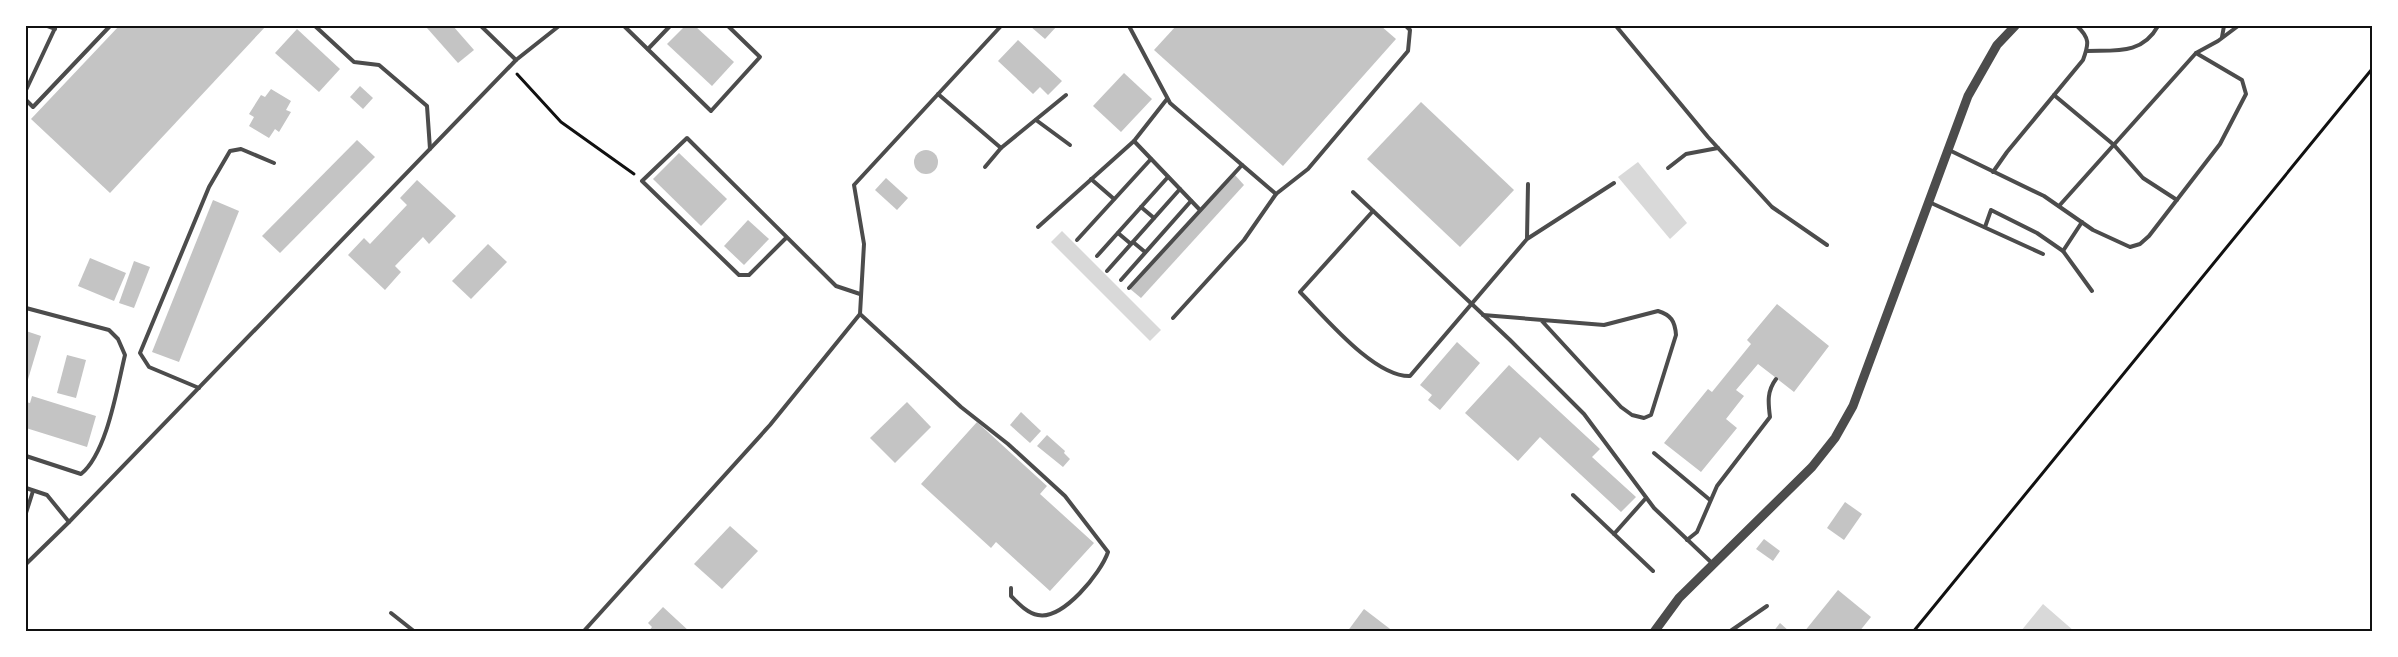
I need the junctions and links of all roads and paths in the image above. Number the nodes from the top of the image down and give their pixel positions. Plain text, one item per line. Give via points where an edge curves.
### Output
1 (47, 26) edge
2 (110, 26) edge
3 (315, 26) edge
4 (482, 26) edge
5 (559, 26) edge
6 (624, 26) edge
7 (670, 26) edge
8 (728, 26) edge
9 (1001, 26) edge
10 (1129, 26) edge
11 (1406, 26) edge
12 (1616, 26) edge
13 (2015, 26) edge
14 (2077, 26) edge
15 (2158, 26) edge
16 (2224, 26) edge
17 (2238, 26) edge
18 (55, 27) edge
19 (2222, 38) junction
20 (648, 49) junction
21 (2086, 51) junction
22 (2196, 53) junction
23 (516, 60) junction
24 (511, 65) junction
25 (2373, 69) edge
26 (26, 90) edge
27 (938, 94) junction
28 (2054, 95) junction
29 (1066, 96) dead end
30 (1168, 99) junction
31 (26, 100) edge
32 (1036, 120) junction
33 (1134, 141) junction
34 (1070, 145) dead end
35 (2114, 146) junction
36 (1001, 148) junction
37 (1719, 148) junction
38 (430, 149) junction
39 (1948, 150) junction
40 (1151, 159) junction
41 (274, 163) dead end
42 (1242, 165) junction
43 (985, 167) dead end
44 (1668, 168) dead end
45 (1993, 172) junction
46 (1168, 177) junction
47 (1091, 179) junction
48 (642, 182) junction
49 (1614, 183) dead end
50 (1528, 184) dead end
51 (1180, 189) junction
52 (1353, 192) dead end
53 (1276, 194) junction
54 (1114, 199) junction
55 (2177, 200) junction
56 (1191, 201) junction
57 (1929, 202) junction
58 (2059, 206) junction
59 (1142, 207) junction
60 (1200, 210) junction
61 (1373, 211) junction
62 (1154, 218) junction
63 (2082, 222) junction
64 (1038, 226) dead end
65 (1985, 227) junction
66 (1118, 233) junction
67 (786, 238) junction
68 (1527, 239) junction
69 (1077, 240) dead end
70 (1132, 243) junction
71 (1827, 245) dead end
72 (2063, 251) junction
73 (1145, 252) junction
74 (2043, 254) dead end
75 (1097, 256) dead end
76 (1107, 271) dead end
77 (1121, 280) dead end
78 (1129, 288) dead end
79 (2092, 291) dead end
80 (860, 294) junction
81 (1472, 305) junction
82 (26, 308) edge
83 (1482, 314) junction
84 (860, 315) junction
85 (1173, 318) dead end
86 (1541, 321) junction
87 (1776, 379) dead end
88 (199, 388) junction
89 (1654, 453) dead end
90 (26, 456) edge
91 (26, 488) edge
92 (33, 491) junction
93 (1573, 495) dead end
94 (1646, 498) junction
95 (1710, 500) junction
96 (26, 513) edge
97 (69, 522) junction
98 (1614, 534) junction
99 (1688, 540) junction
100 (26, 555) edge
101 (30, 560) junction
102 (26, 564) edge
103 (1713, 565) junction
104 (1653, 571) dead end
105 (1011, 588) dead end
106 (1767, 606) dead end
107 (391, 613) dead end
108 (415, 632) edge
109 (583, 632) edge
110 (1654, 632) edge
111 (1729, 632) edge
112 (1914, 632) edge

1 - 18 lane
2 - 31 lane via 33,107
3 - 38 lane via 354,62 380,65 427,106
4 - 23 lane
5 - 23 lane
6 - 20 lane
7 - 20 lane
8 - 20 lane via 760,57 711,111
9 - 27 lane
10 - 30 lane
11 - 53 lane via 1410,30 1408,51 1308,169
12 - 37 lane
13 - 39 street via 1997,45 1980,73
14 - 21 lane via 2086,34
15 - 21 lane via 2138,46
16 - 19 lane
17 - 19 lane
18 - 26 lane
19 - 22 lane
21 - 28 lane
22 - 35 lane
22 - 55 lane via 2242,80 2246,94 2220,144
23 - 24 lane
24 - 38 lane
24 - 48 path via 561,122
25 - 112 path
27 - 36 lane
27 - 80 lane via 854,185 864,244
28 - 35 lane
28 - 45 lane
29 - 32 lane
30 - 33 lane
30 - 42 lane
32 - 34 lane
32 - 36 lane
33 - 40 lane
33 - 47 lane
35 - 55 lane via 2143,178
35 - 58 lane
36 - 43 lane
37 - 44 lane via 1686,154
37 - 71 lane via 1772,207
38 - 88 lane
39 - 45 lane
39 - 57 street
40 - 46 lane
40 - 54 lane
41 - 88 lane via 241,149 230,151 209,187 140,353 149,367
42 - 53 lane
42 - 60 lane
45 - 58 lane
46 - 51 lane
46 - 59 lane
47 - 54 lane
47 - 64 lane
48 - 67 lane via 739,275 749,275
48 - 67 lane via 687,138
49 - 68 lane
50 - 68 lane
51 - 56 lane
51 - 62 lane
52 - 61 lane
53 - 85 lane via 1244,240
54 - 69 lane
55 - 63 lane via 2149,236 2130,247
56 - 60 lane
56 - 73 lane
57 - 65 lane
57 - 103 street via 1853,406 1835,438 1812,467
58 - 63 lane
59 - 62 lane
59 - 66 lane
60 - 78 lane
61 - 81 lane
61 - 81 lane via 1300,292 1365,356 1388,371 1410,376
62 - 70 lane
63 - 72 lane
65 - 72 lane via 1991,210 2037,232
65 - 74 lane
66 - 70 lane
66 - 75 lane
67 - 80 lane via 836,286
68 - 81 lane
70 - 73 lane
70 - 76 lane
72 - 79 lane
73 - 77 lane
80 - 84 lane
81 - 83 lane
82 - 90 lane via 109,330 125,355 103,441 90,466 81,474
83 - 86 lane
83 - 94 lane via 1584,414
84 - 105 lane via 1065,496 1108,552 1092,582 1054,614 1038,615 1023,607 1011,596
84 - 109 lane via 770,425
86 - 86 lane via 1621,407 1632,415 1651,415 1676,335 1671,317 1658,311 1604,325
87 - 95 lane via 1768,398 1770,417
88 - 97 lane
89 - 95 lane
91 - 92 lane
92 - 96 lane
92 - 97 lane via 47,495
93 - 98 lane
94 - 98 lane
94 - 99 lane
95 - 99 lane via 1697,532
97 - 101 lane
98 - 104 lane
99 - 103 lane
100 - 101 lane
101 - 102 lane
103 - 110 street via 1679,598
106 - 111 lane
107 - 108 lane

